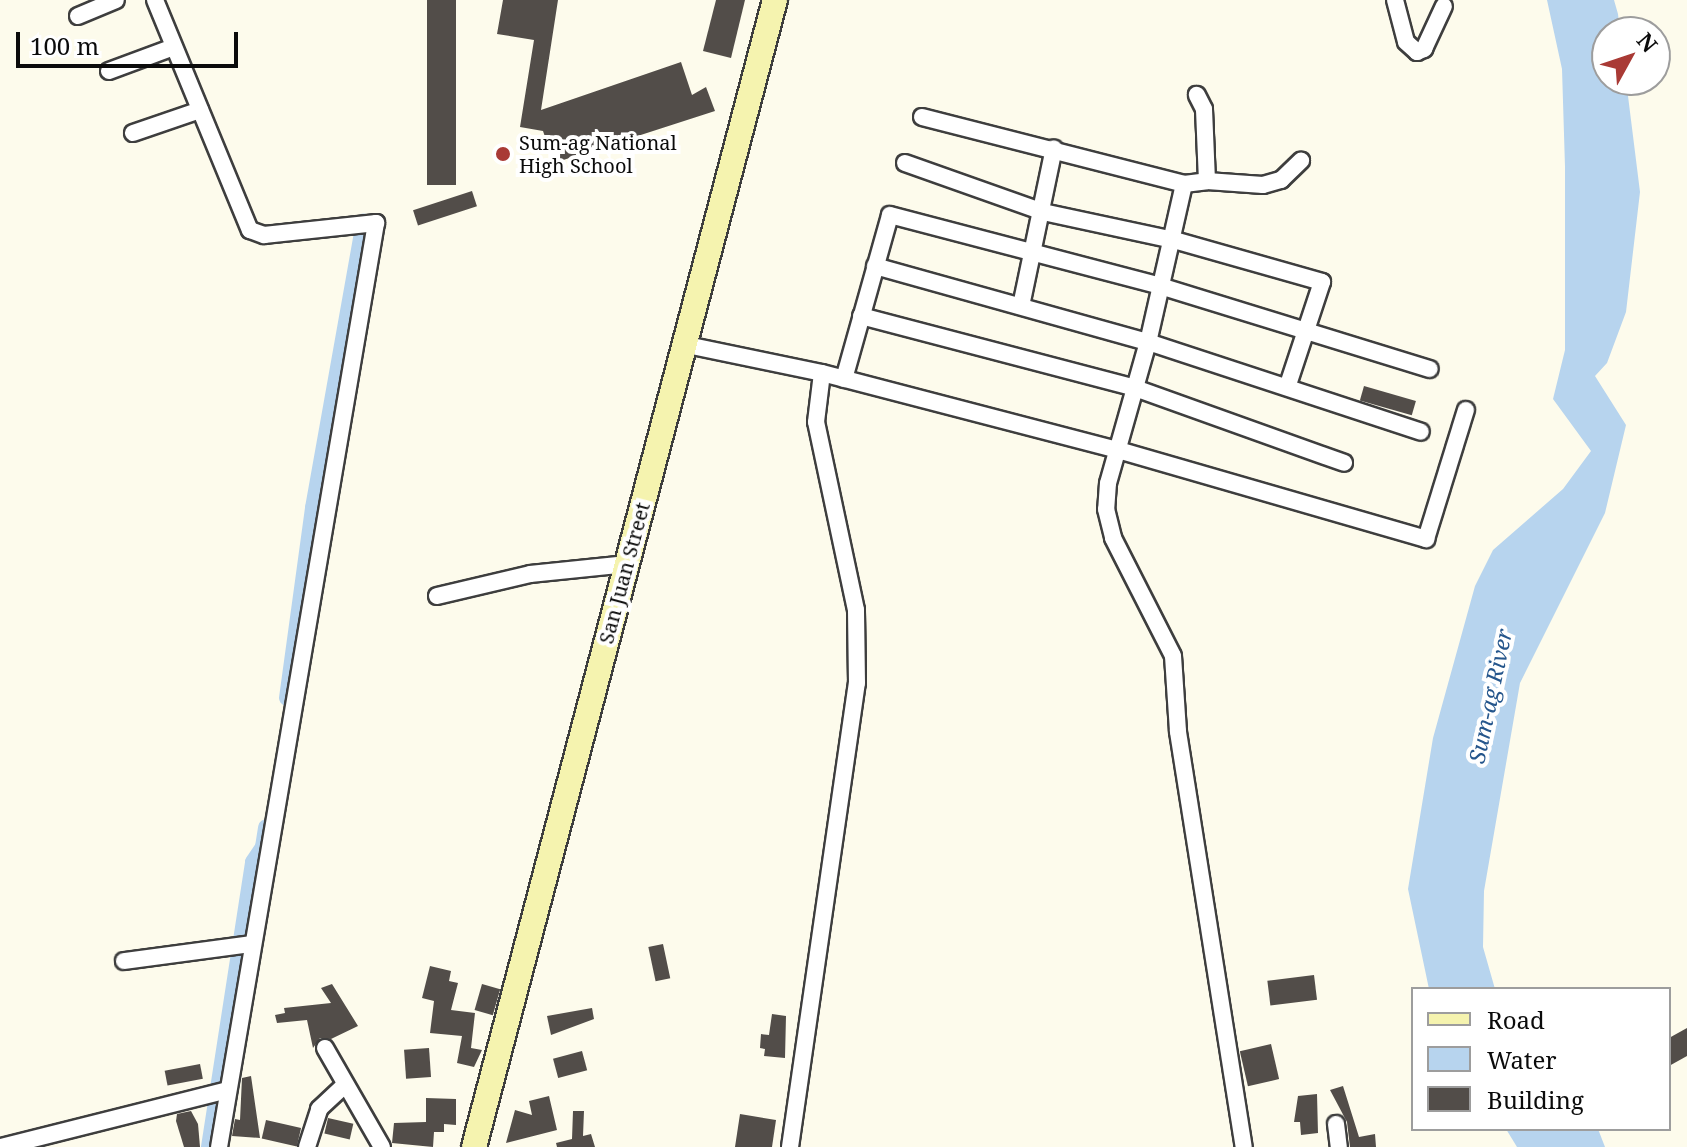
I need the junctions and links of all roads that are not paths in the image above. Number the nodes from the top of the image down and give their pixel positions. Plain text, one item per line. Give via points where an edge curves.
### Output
1 (116, 0) edge
2 (155, 0) edge
3 (775, 0) edge
4 (1395, 0) edge
5 (1444, 6) dead end
6 (78, 16) dead end
7 (174, 47) junction
8 (109, 71) dead end
9 (1197, 95) dead end
10 (200, 110) junction
11 (922, 117) dead end
12 (133, 133) dead end
13 (1054, 148) junction
14 (1301, 161) dead end
15 (905, 163) dead end
16 (1207, 181) junction
17 (1184, 184) junction
18 (1043, 212) junction
19 (1174, 240) junction
20 (1030, 250) junction
21 (875, 266) junction
22 (1160, 286) junction
23 (1021, 306) junction
24 (861, 316) junction
25 (1309, 331) junction
26 (1148, 342) junction
27 (687, 345) junction
28 (1430, 369) dead end
29 (822, 373) junction
30 (844, 379) junction
31 (1288, 385) junction
32 (1135, 388) junction
33 (1466, 410) dead end
34 (1421, 432) dead end
35 (1118, 450) junction
36 (1344, 463) dead end
37 (627, 564) junction
38 (437, 596) dead end
39 (249, 944) junction
40 (124, 961) dead end
41 (325, 1048) dead end
42 (345, 1085) junction
43 (220, 1092) junction
44 (1336, 1124) dead end
45 (1, 1147) edge
46 (219, 1147) edge
47 (307, 1147) edge
48 (382, 1147) edge
49 (474, 1147) edge
50 (790, 1147) edge
51 (1244, 1147) edge
52 (1339, 1147) edge

1 - 6 street
2 - 7 street
3 - 27 main road, San Juan Street
4 - 5 street via 1406,42 1417,52 1424,49
7 - 8 street
7 - 10 street
9 - 16 street via 1206,121
10 - 12 street
10 - 39 street via 255,234 376,223
11 - 13 street
13 - 17 street
13 - 18 street
14 - 16 street via 1281,180 1263,185
15 - 18 street
16 - 17 street
17 - 19 street
18 - 19 street
18 - 20 street
19 - 22 street
19 - 25 street via 1322,282
20 - 21 street via 890,215
20 - 22 street
20 - 23 street
21 - 23 street
21 - 24 street
22 - 25 street
22 - 26 street
23 - 26 street
24 - 30 street
24 - 32 street
25 - 28 street
25 - 31 street
26 - 31 street
26 - 32 street
27 - 29 street
27 - 37 main road, San Juan Street
29 - 30 street
29 - 50 street via 816,422 856,610 857,683
30 - 35 street
31 - 34 street
32 - 35 street
32 - 36 street
33 - 35 street via 1426,539
35 - 51 street via 1106,509 1113,538 1173,656 1178,732
37 - 38 street via 530,574
37 - 49 main road, San Juan Street
39 - 40 street
39 - 43 street
41 - 42 street
42 - 47 street via 319,1109
42 - 48 street
43 - 45 street
43 - 46 street
44 - 52 street

